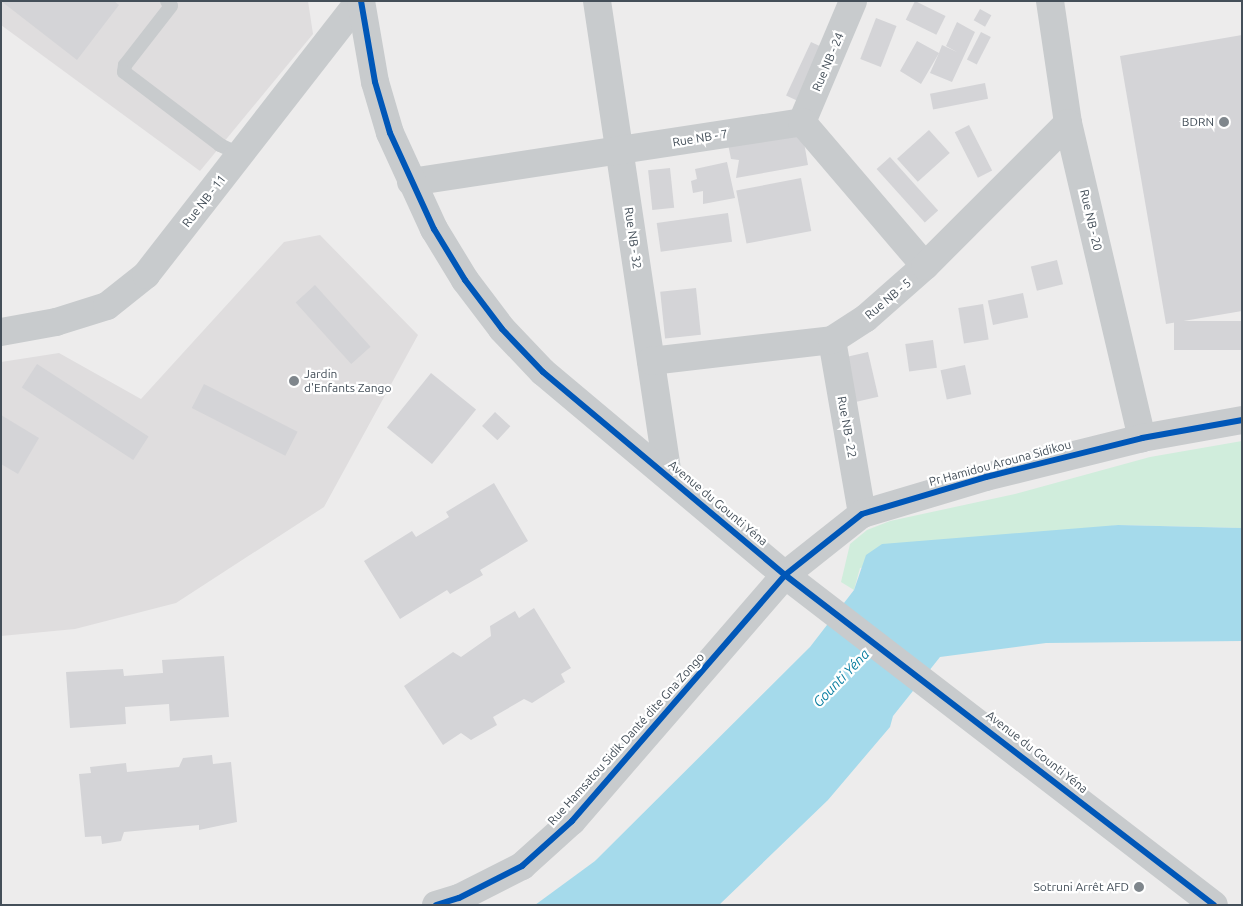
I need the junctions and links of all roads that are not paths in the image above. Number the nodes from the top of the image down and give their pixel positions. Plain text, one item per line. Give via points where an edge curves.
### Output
1 (167, 1) edge
2 (360, 1) edge
3 (597, 1) edge
4 (853, 1) edge
5 (1046, 3) edge
6 (802, 122) junction
7 (1068, 123) junction
8 (621, 150) junction
9 (241, 155) junction
10 (411, 182) junction
11 (925, 266) junction
12 (1, 332) edge
13 (832, 340) junction
14 (650, 361) junction
15 (1242, 420) edge
16 (1142, 438) junction
17 (668, 475) junction
18 (862, 514) junction
19 (785, 575) junction
20 (436, 905) edge
21 (1214, 905) edge

1 - 9 lane via 171,6 125,65 124,72 220,145
2 - 9 street, Rue NB - 11
2 - 10 street, Avenue du Gounti Yéna via 376,82
3 - 8 street, Rue NB - 32
4 - 6 street, Rue NB - 24
5 - 7 street, Rue NB - 20
6 - 8 street, Rue NB - 7
6 - 11 street
7 - 11 street, Rue NB - 5
7 - 16 street, Rue NB - 20
8 - 10 street, Rue NB - 7
8 - 14 street, Rue NB - 32
9 - 12 street, Rue NB - 11 via 146,275 125,293 107,306 56,322
10 - 17 street, Avenue du Gounti Yéna via 465,280 502,329 543,372
11 - 13 street, Rue NB - 5 via 866,318
13 - 14 street, Rue NB - 5
13 - 18 street, Rue NB - 22
14 - 17 street, Rue NB - 32
15 - 16 street, Pr Hamidou Arouna Sidikou
16 - 18 street, Pr Hamidou Arouna Sidikou via 986,477
17 - 19 street, Avenue du Gounti Yéna
18 - 19 street, Pr Hamidou Arouna Sidikou
19 - 20 street, Rue Hamsatou Sidik Danté dite Gna Zongo via 572,820 522,866 459,898
19 - 21 street, Avenue du Gounti Yéna via 940,691

